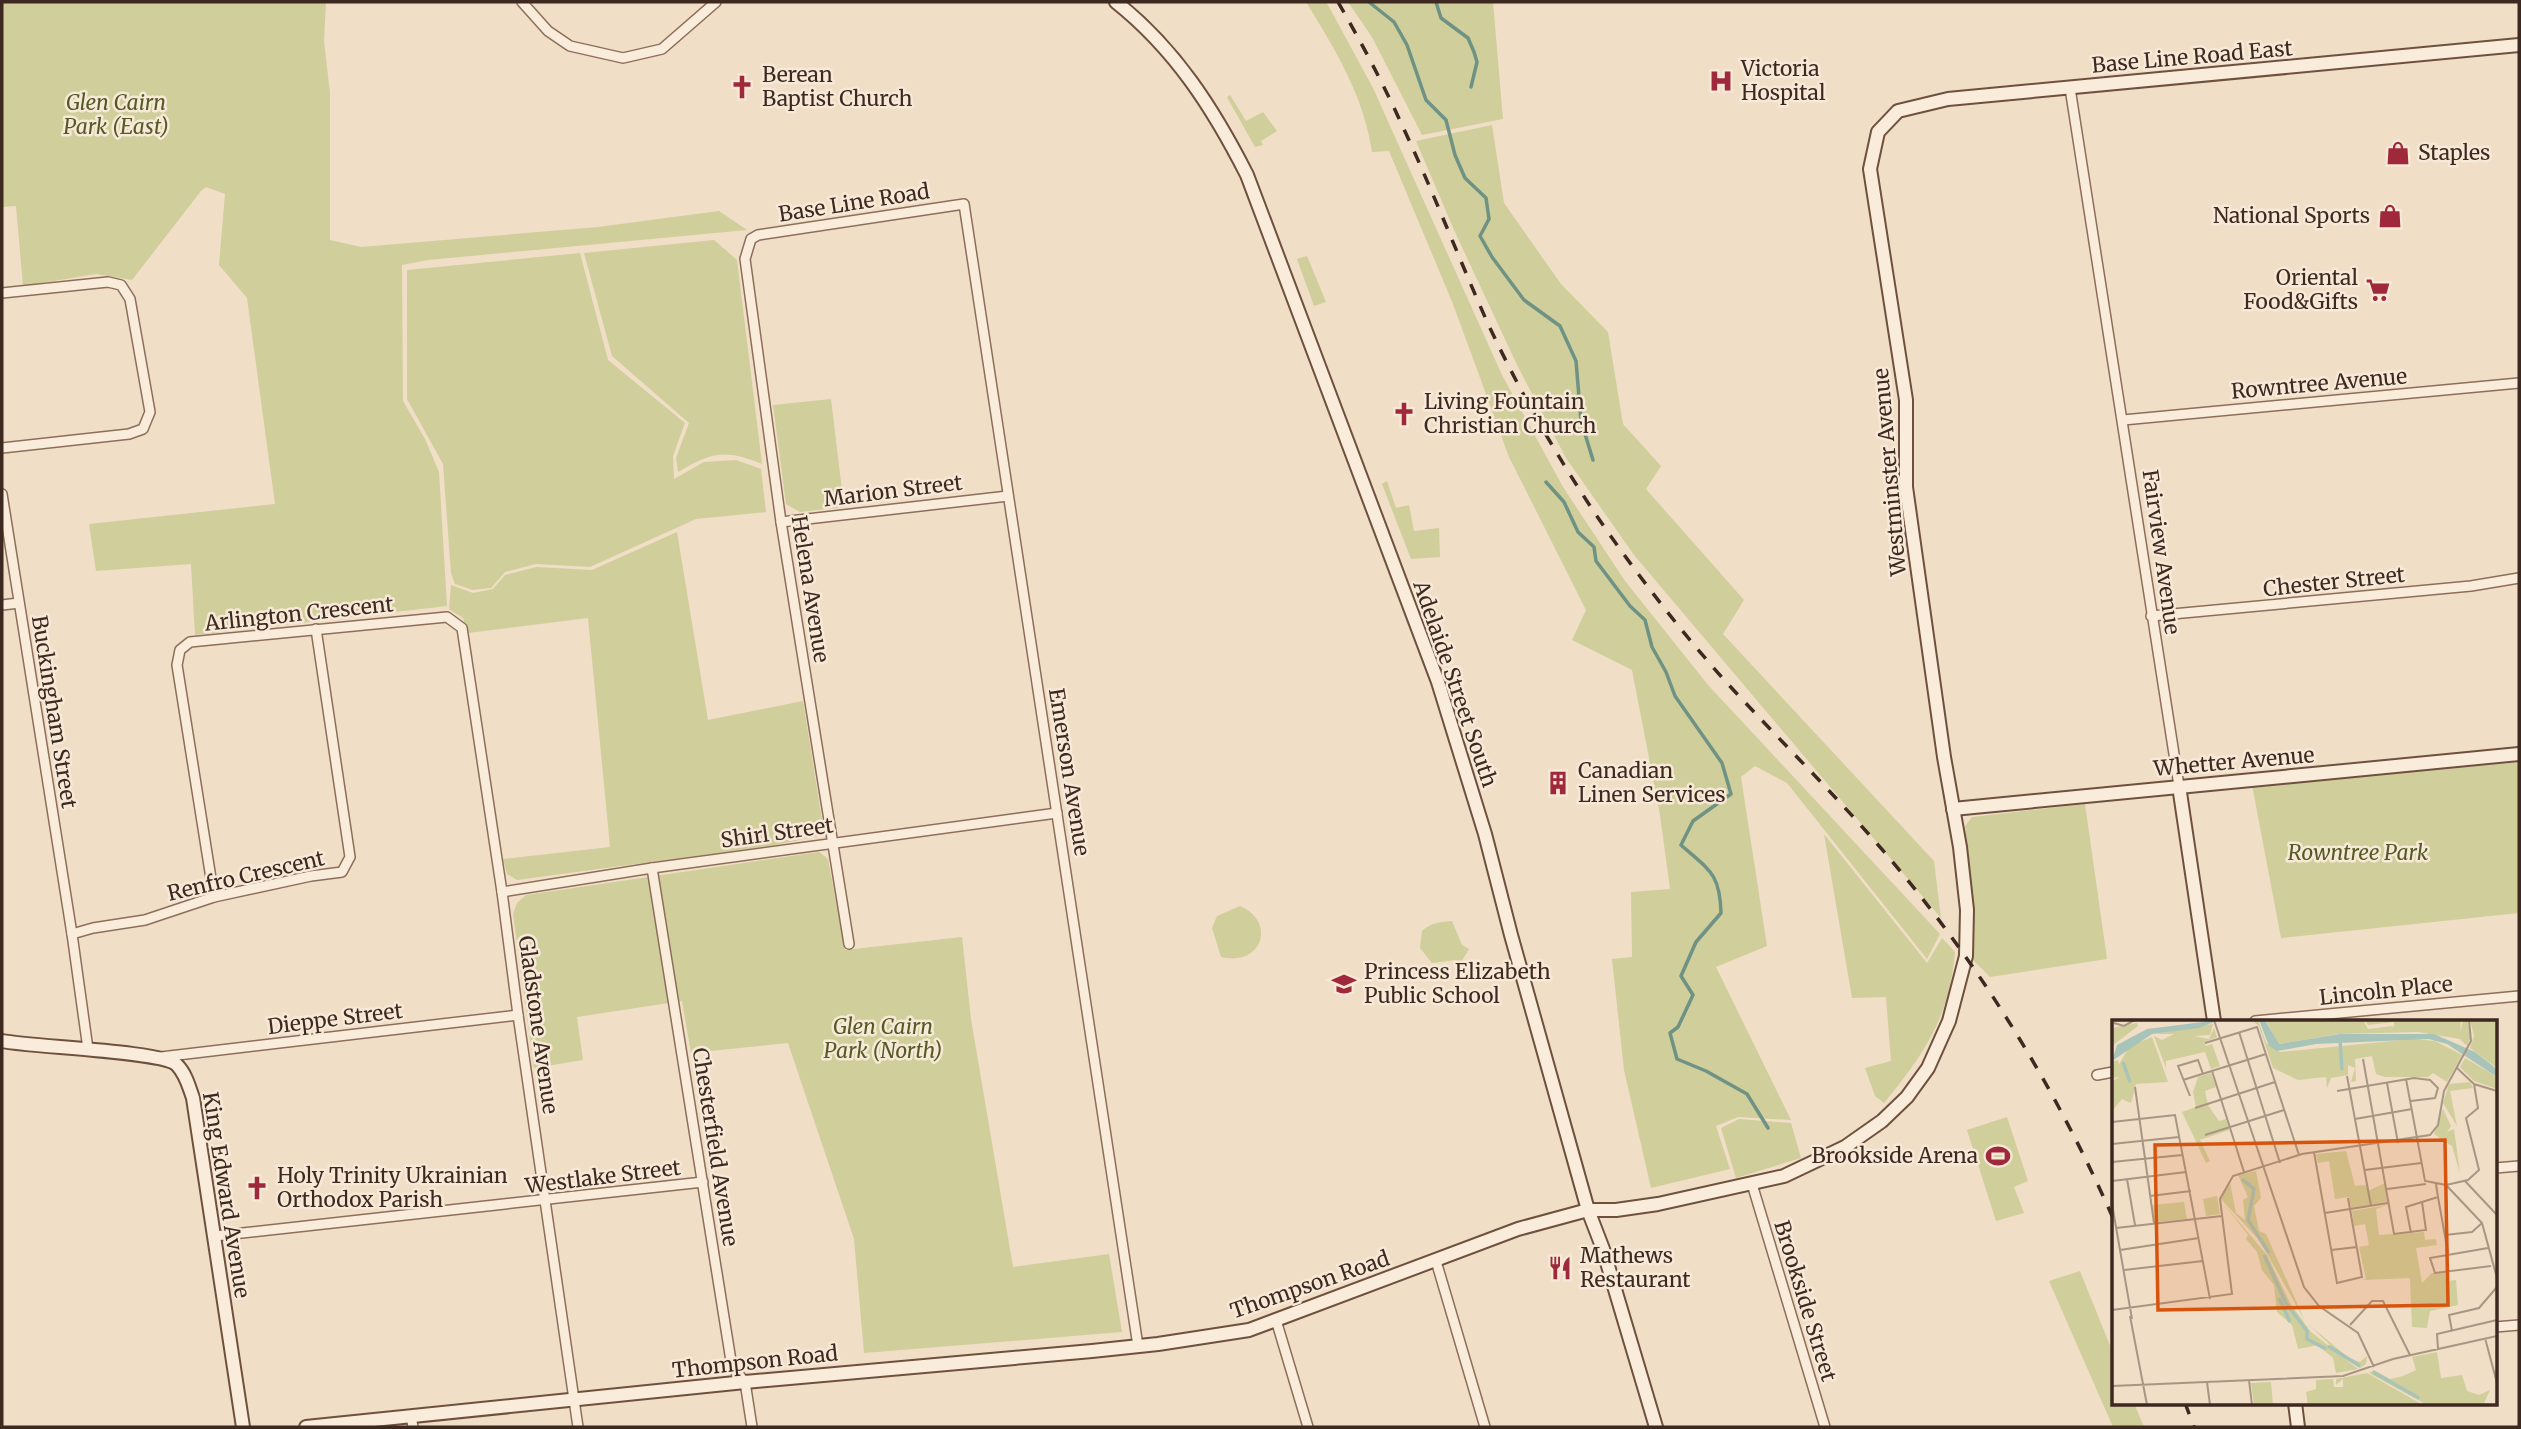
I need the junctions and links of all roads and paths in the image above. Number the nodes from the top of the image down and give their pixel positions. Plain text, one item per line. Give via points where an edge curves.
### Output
1 (523, 2) edge
2 (716, 2) edge
3 (1115, 2) edge
4 (2519, 45) edge
5 (2070, 88) junction
6 (1878, 132) joint
7 (964, 204) joint
8 (751, 239) joint
9 (2, 293) edge
10 (2519, 383) edge
11 (2123, 421) junction
12 (2, 448) edge
13 (2, 494) edge
14 (1008, 496) junction
15 (781, 522) junction
16 (2519, 578) edge
17 (19, 603) junction
18 (2, 605) edge
19 (2151, 616) junction
20 (462, 628) joint
21 (316, 629) junction
22 (2519, 754) edge
23 (2179, 786) junction
24 (1953, 809) junction
25 (1057, 813) junction
26 (835, 842) junction
27 (652, 868) junction
28 (502, 891) junction
29 (214, 897) junction
30 (72, 934) junction
31 (849, 944) dead end
32 (2519, 996) edge
33 (518, 1015) junction
34 (2214, 1020) edge
35 (2266, 1020) edge
36 (2, 1041) edge
37 (88, 1049) junction
38 (157, 1058) junction
39 (2112, 1073) edge
40 (2097, 1075) dead end
41 (2519, 1166) edge
42 (2496, 1168) edge
43 (703, 1182) junction
44 (1752, 1184) junction
45 (545, 1201) junction
46 (1588, 1210) junction
47 (215, 1236) junction
48 (1436, 1261) junction
49 (1276, 1320) junction
50 (2519, 1325) edge
51 (2496, 1327) edge
52 (1138, 1346) junction
53 (745, 1382) junction
54 (572, 1400) junction
55 (2295, 1404) edge
56 (412, 1421) edge
57 (243, 1427) edge
58 (306, 1427) edge
59 (578, 1427) edge
60 (752, 1427) edge
61 (1308, 1427) edge
62 (1485, 1427) edge
63 (1656, 1427) edge
64 (1825, 1427) edge
65 (2298, 1427) edge

1 - 2 street via 548,31 570,46 623,58 662,49
3 - 46 street, Adelaide Street South via 1162,42 1195,85 1247,176 1438,682 1485,834
4 - 5 street, Base Line Road East
5 - 6 street, Base Line Road East via 1948,99 1898,111
5 - 11 street, Fairview Avenue
6 - 24 street, Westminster Avenue via 1870,169 1906,400 1906,487
7 - 8 street, Base Line Road
7 - 14 street, Emerson Avenue
8 - 15 street, Helena Avenue via 745,258
9 - 12 street via 108,282 121,285 130,299 150,412 144,429 129,434
10 - 11 street, Rowntree Avenue
11 - 19 street, Fairview Avenue
13 - 17 street, Buckingham Street
14 - 15 street, Marion Street
14 - 25 street, Emerson Avenue
15 - 26 street, Helena Avenue
16 - 19 street, Chester Street
17 - 18 street
17 - 30 street, Buckingham Street
19 - 23 street, Fairview Avenue
20 - 21 street, Arlington Crescent via 447,617
20 - 28 street, Gladstone Avenue
21 - 29 street, Renfro Crescent via 350,857 342,872
21 - 29 street, Arlington Crescent via 190,642 180,650 177,665
22 - 23 street, Whetter Avenue
23 - 24 street, Whetter Avenue
23 - 34 street, Fairview Avenue
24 - 44 street, Thompson Road via 1967,910 1966,956 1949,1021 1928,1068 1882,1121 1845,1147
25 - 26 street, Shirl Street
25 - 52 street, Emerson Avenue
26 - 27 street, Shirl Street
26 - 31 street, Helena Avenue
27 - 28 street, Shirl Street
27 - 43 street, Chesterfield Avenue
28 - 33 street, Gladstone Avenue
29 - 30 street, Renfro Crescent via 145,920
30 - 37 street
32 - 35 street, Lincoln Place
33 - 38 street, Dieppe Street
33 - 45 street, Gladstone Avenue
36 - 37 street, King Edward Avenue
37 - 38 street, King Edward Avenue
38 - 47 street, King Edward Avenue via 175,1062 193,1098
39 - 40 street
41 - 42 street
43 - 45 street, Westlake Street
43 - 53 street, Chesterfield Avenue via 733,1367
44 - 46 street, Thompson Road via 1658,1204
44 - 64 street, Brookside Street
45 - 47 street, Westlake Street
45 - 54 street, Gladstone Avenue
46 - 48 street, Thompson Road via 1518,1229
46 - 63 street, Adelaide Street South
47 - 57 street, King Edward Avenue
48 - 49 street, Thompson Road
48 - 62 street
49 - 52 street, Thompson Road via 1238,1332
49 - 61 street
50 - 51 street
52 - 53 street, Thompson Road
53 - 54 street, Thompson Road
53 - 60 street, Chesterfield Avenue
54 - 56 street, Thompson Road
54 - 59 street, Gladstone Avenue
55 - 65 street
56 - 58 street, Thompson Road

